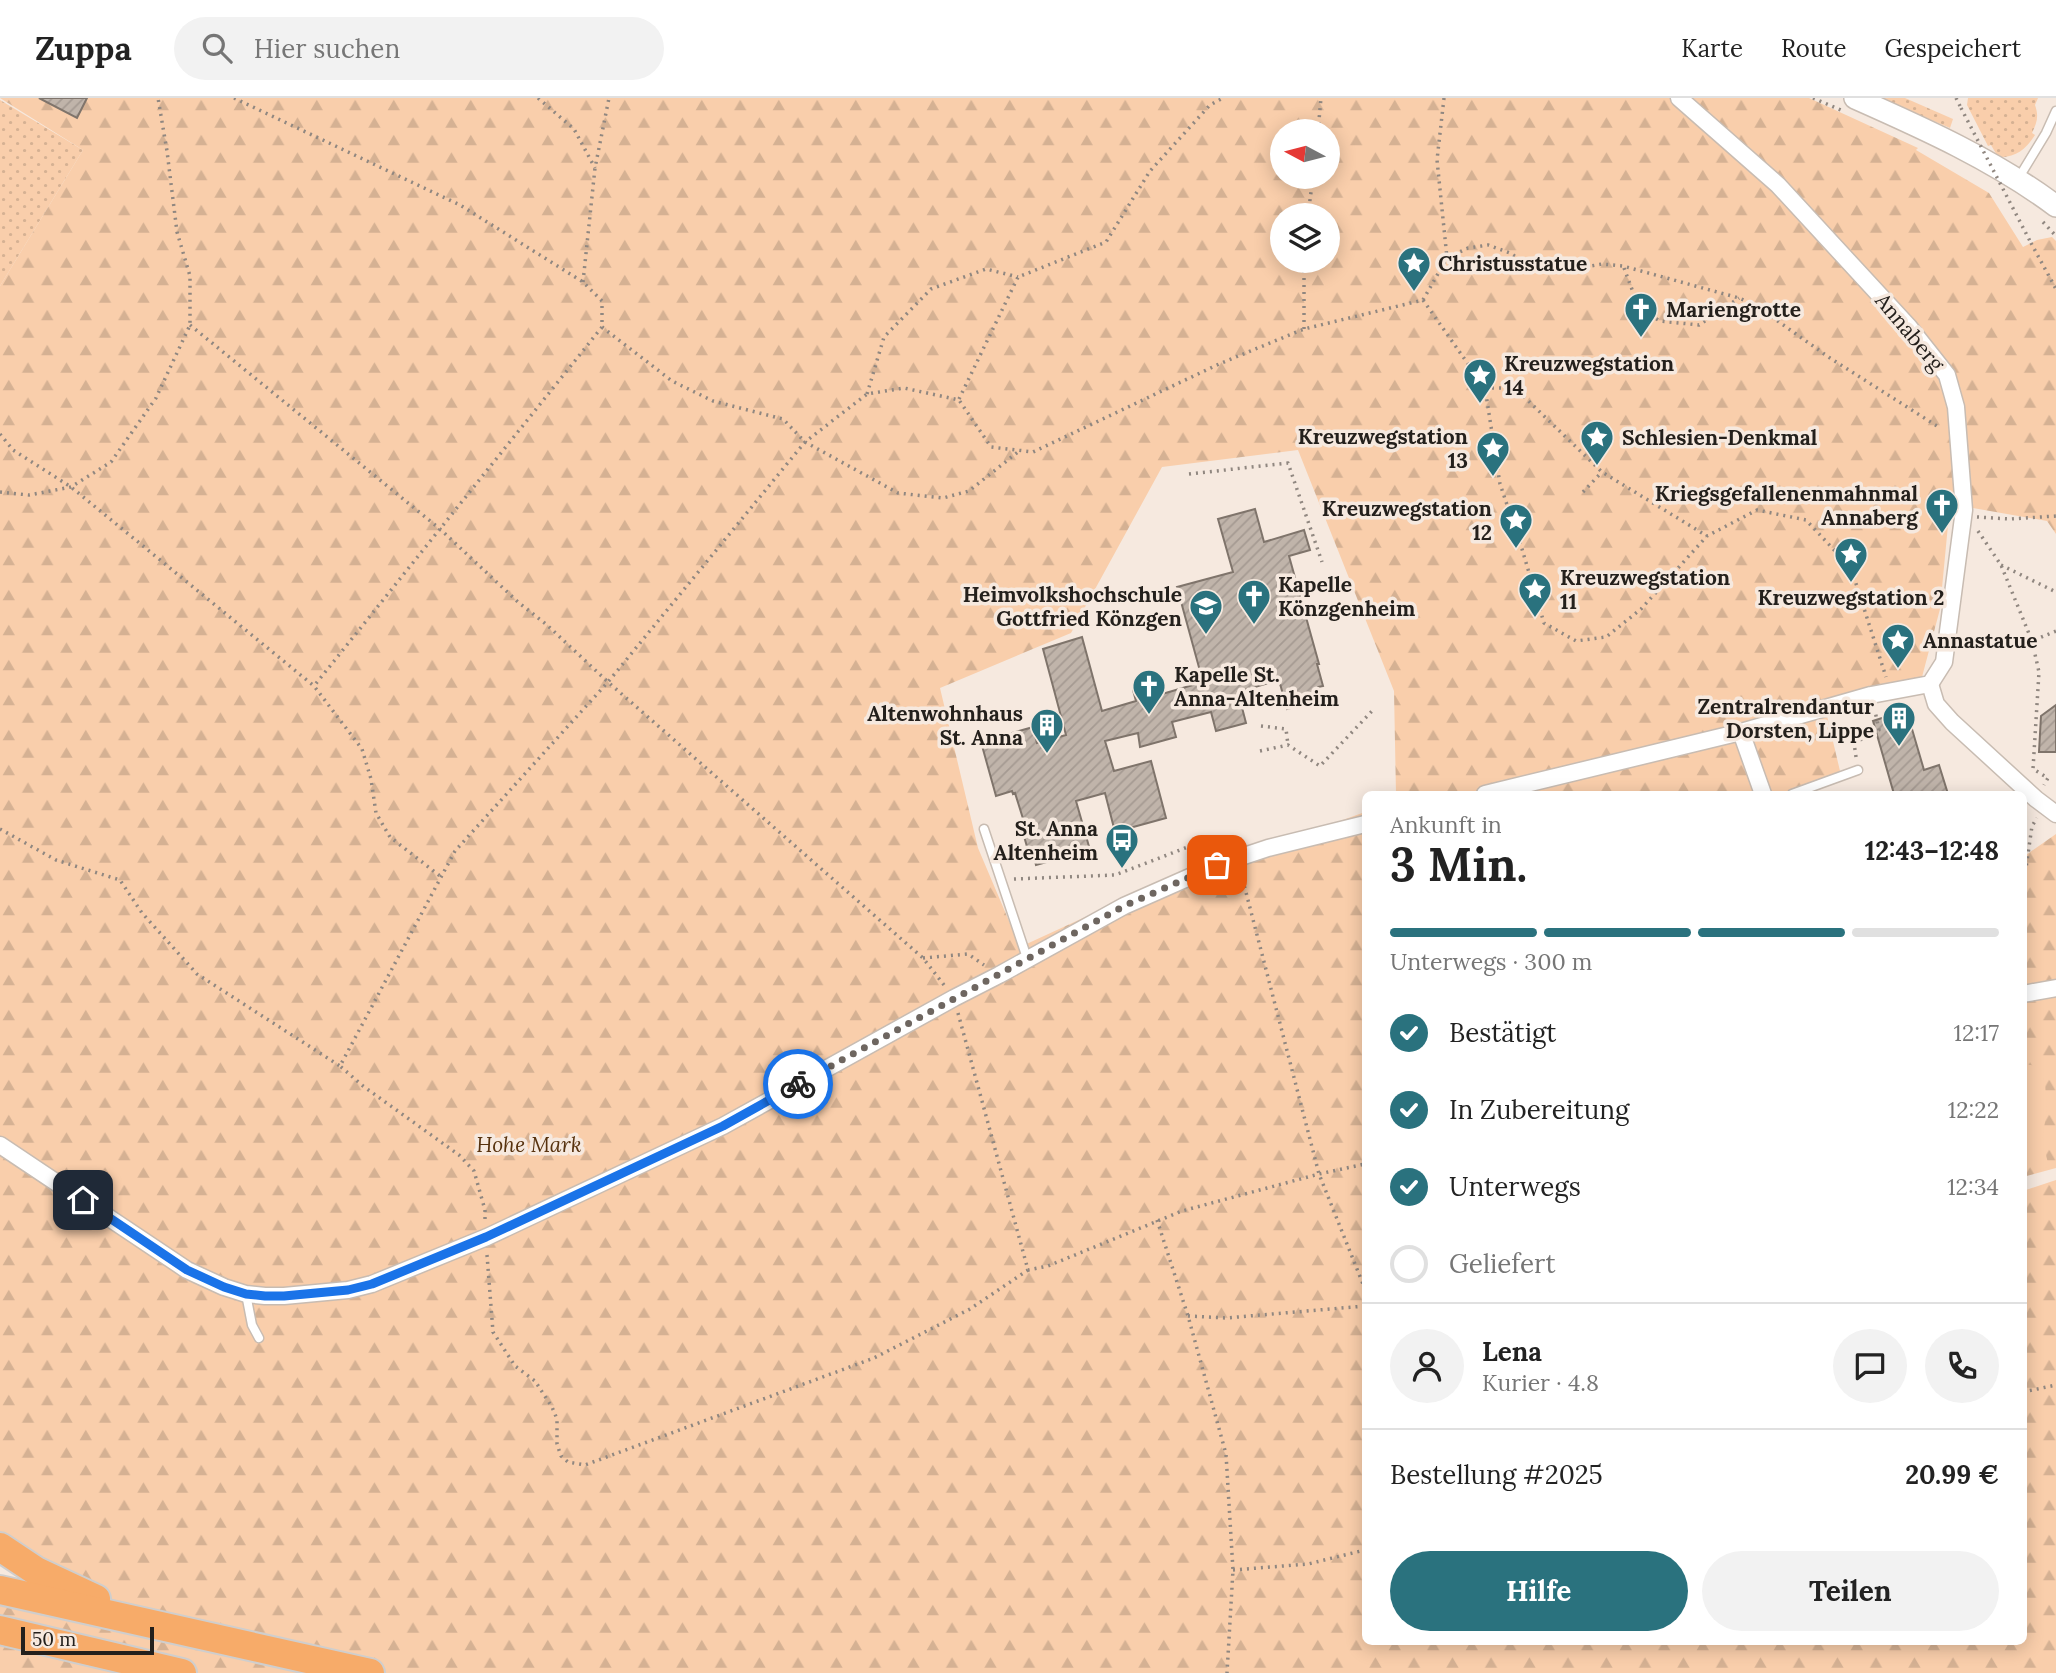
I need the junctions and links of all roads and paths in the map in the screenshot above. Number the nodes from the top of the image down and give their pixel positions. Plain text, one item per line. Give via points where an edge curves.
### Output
1 (158, 98) edge
2 (234, 98) edge
3 (538, 98) edge
4 (609, 98) edge
5 (1223, 98) edge
6 (1321, 98) edge
7 (1444, 98) edge
8 (1679, 98) edge
9 (1854, 98) edge
10 (1956, 98) edge
11 (2056, 111) edge
12 (1319, 119) edge
13 (595, 168) junction
14 (2018, 179) junction
15 (2056, 206) edge
16 (1447, 258) junction
17 (1623, 266) junction
18 (1304, 273) edge
19 (1018, 277) junction
20 (583, 282) junction
21 (2056, 289) edge
22 (1739, 298) junction
23 (1423, 300) junction
24 (190, 325) junction
25 (602, 327) junction
26 (1304, 329) junction
27 (1485, 388) junction
28 (867, 394) junction
29 (959, 400) junction
30 (0, 434) edge
31 (1959, 440) junction
32 (806, 442) junction
33 (1020, 450) junction
34 (1602, 472) junction
35 (1189, 474) dead end
36 (71, 487) junction
37 (0, 492) edge
38 (1583, 492) dead end
39 (1966, 513) junction
40 (2056, 516) edge
41 (440, 529) junction
42 (1707, 536) junction
43 (1322, 562) dead end
44 (2001, 565) junction
45 (2056, 592) edge
46 (2056, 631) edge
47 (2032, 640) junction
48 (608, 682) junction
49 (1930, 684) junction
50 (314, 686) junction
51 (1890, 691) junction
52 (1871, 695) junction
53 (1373, 710) dead end
54 (1261, 726) dead end
55 (1741, 732) junction
56 (1288, 745) junction
57 (1260, 751) dead end
58 (1858, 770) joint
59 (1519, 791) edge
60 (1762, 791) edge
61 (1800, 791) edge
62 (2046, 806) edge
63 (1362, 825) edge
64 (0, 829) edge
65 (984, 829) dead end
66 (1206, 840) dead end
67 (2027, 861) edge
68 (1217, 865) junction
69 (440, 876) junction
70 (1001, 879) junction
71 (923, 958) junction
72 (1027, 958) junction
73 (999, 975) junction
74 (2056, 988) edge
75 (2027, 993) edge
76 (954, 998) junction
77 (340, 1066) junction
78 (0, 1145) edge
79 (1362, 1165) edge
80 (1319, 1174) junction
81 (1157, 1220) junction
82 (486, 1237) junction
83 (1028, 1270) junction
84 (1362, 1282) edge
85 (246, 1294) junction
86 (1362, 1306) edge
87 (1188, 1316) junction
88 (259, 1338) dead end
89 (2056, 1385) edge
90 (2027, 1391) edge
91 (0, 1547) edge
92 (1362, 1551) edge
93 (1233, 1570) junction
94 (0, 1590) edge
95 (0, 1630) edge
96 (260, 1648) junction
97 (182, 1673) edge
98 (370, 1673) edge
99 (1227, 1673) edge

1 - 24 path via 177,232 190,276
2 - 20 path via 460,205
3 - 13 path via 574,129
4 - 13 path
5 - 19 path via 1210,105 1150,171 1106,242
6 - 12 path
7 - 16 path via 1437,160
8 - 31 street, Annaberg via 1778,185 1930,351 1947,376
9 - 14 main road via 1960,146
10 - 21 path, bridge
11 - 14 lane
13 - 20 path
14 - 15 main road
16 - 17 path via 1468,247 1488,245 1535,269 1557,272 1602,264
16 - 23 path
17 - 22 path
17 - 22 path via 1639,308 1660,321 1699,325
18 - 26 path
19 - 28 path via 986,269 931,289 884,337
19 - 29 path
20 - 25 path via 602,301
22 - 31 path
23 - 26 path
23 - 27 path
24 - 36 path via 156,398 111,462
24 - 41 path
25 - 32 path via 672,382 713,401 783,419
25 - 41 path
26 - 33 path via 1033,452
27 - 34 path via 1515,388
27 - 42 path via 1500,484 1544,623 1576,641 1606,637 1642,609
28 - 29 path via 904,388
28 - 32 path
29 - 33 path via 991,447
30 - 36 path via 13,450
31 - 39 street, Annaberg
32 - 33 path via 898,493 943,498 970,491
32 - 48 path
34 - 38 path
34 - 42 path
35 - 43 path via 1288,463
36 - 37 path via 29,495
36 - 50 path
39 - 40 path via 2010,519
39 - 44 path
39 - 49 street, Annaberg via 1944,662
41 - 48 path
41 - 50 path
42 - 51 path via 1757,510 1806,520 1851,568
44 - 45 path
44 - 47 path
46 - 47 path
47 - 62 path via 2039,673 2033,769 2048,778
48 - 69 path via 455,851
48 - 71 path
49 - 51 street
49 - 62 street via 1936,704 1952,722
50 - 69 path via 362,749 376,813 390,837
51 - 52 street
52 - 55 street
52 - 58 path via 1879,730 1854,743
53 - 56 path via 1320,766
54 - 56 path via 1286,729
55 - 59 street
55 - 60 street
56 - 57 path
58 - 61 lane
62 - 67 path via 2032,826
63 - 68 street
64 - 77 path via 56,860 120,880 142,914 197,974
65 - 70 lane
66 - 70 path via 1115,874
68 - 72 street via 1124,906
68 - 80 path via 1242,877
69 - 77 path
70 - 72 lane
71 - 73 path via 968,954
71 - 76 path
72 - 73 street
73 - 76 street
74 - 75 street
76 - 82 street via 723,1126
76 - 83 path
77 - 82 path via 474,1171 485,1210
78 - 85 street via 187,1270
79 - 80 path
80 - 81 path
80 - 84 path
81 - 83 path
81 - 87 path
82 - 83 path via 493,1332 552,1408 558,1419 561,1455 568,1462 585,1465 874,1358 970,1309
82 - 85 street via 348,1290
85 - 88 lane
86 - 87 path via 1226,1318
87 - 93 path via 1226,1454
89 - 90 path
91 - 96 highway via 36,1571 94,1599
92 - 93 path via 1308,1564
93 - 99 path
94 - 96 highway
95 - 97 highway
96 - 98 highway

